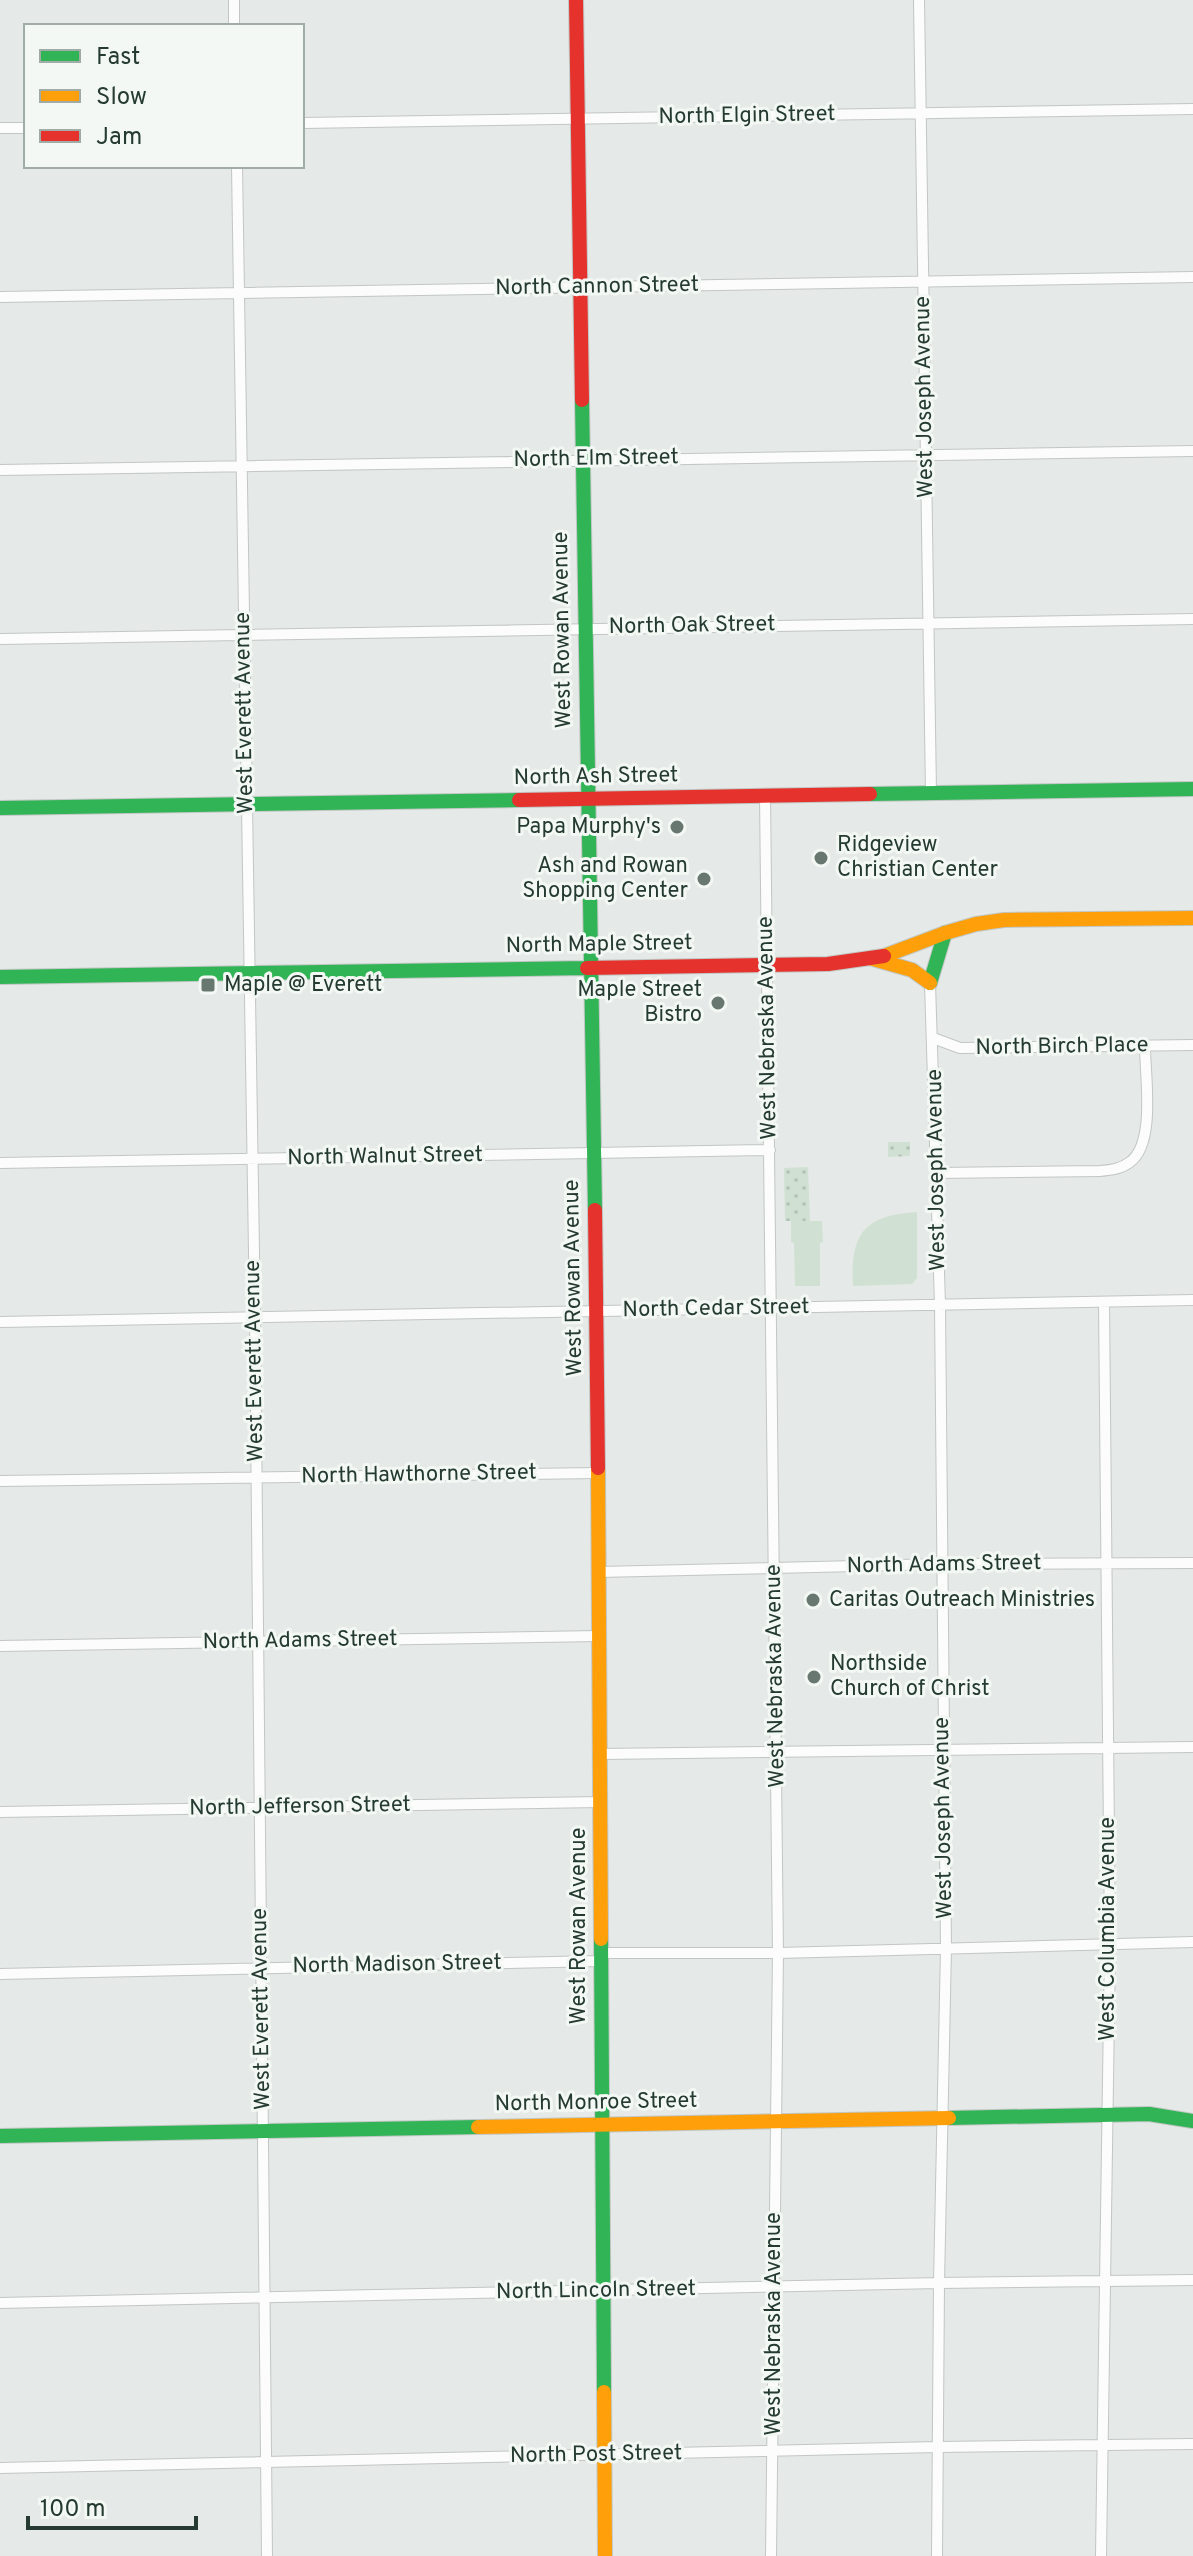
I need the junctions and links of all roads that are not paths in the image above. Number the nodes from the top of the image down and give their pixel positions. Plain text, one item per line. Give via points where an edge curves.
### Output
1 (234, 0) edge
2 (576, 0) edge
3 (919, 0) edge
4 (234, 24) edge
5 (1193, 109) edge
6 (921, 113) junction
7 (579, 119) junction
8 (304, 123) edge
9 (0, 128) edge
10 (24, 128) edge
11 (237, 168) edge
12 (1193, 277) edge
13 (924, 282) junction
14 (581, 288) junction
15 (240, 294) junction
16 (0, 297) edge
17 (1193, 451) edge
18 (925, 454) junction
19 (582, 460) junction
20 (240, 466) junction
21 (0, 470) edge
22 (1193, 619) edge
23 (927, 624) junction
24 (586, 627) junction
25 (244, 634) junction
26 (0, 639) edge
27 (1193, 789) edge
28 (931, 793) junction
29 (765, 796) junction
30 (588, 799) junction
31 (246, 805) junction
32 (0, 808) edge
33 (1193, 918) edge
34 (945, 933) junction
35 (873, 959) junction
36 (768, 965) junction
37 (591, 967) junction
38 (249, 974) junction
39 (0, 977) edge
40 (930, 983) junction
41 (933, 1038) junction
42 (1193, 1045) edge
43 (1145, 1046) junction
44 (770, 1150) junction
45 (594, 1154) junction
46 (252, 1160) junction
47 (0, 1163) edge
48 (938, 1173) junction
49 (1193, 1300) edge
50 (1104, 1302) junction
51 (940, 1305) junction
52 (773, 1308) junction
53 (597, 1312) junction
54 (255, 1316) junction
55 (0, 1322) edge
56 (598, 1473) junction
57 (256, 1478) junction
58 (0, 1481) edge
59 (1107, 1563) junction
60 (1193, 1563) edge
61 (942, 1564) junction
62 (775, 1568) junction
63 (599, 1572) junction
64 (599, 1636) junction
65 (258, 1641) junction
66 (0, 1646) edge
67 (1193, 1747) edge
68 (1108, 1748) junction
69 (944, 1749) junction
70 (776, 1753) junction
71 (600, 1754) junction
72 (600, 1802) junction
73 (259, 1808) junction
74 (0, 1812) edge
75 (1193, 1942) edge
76 (1110, 1945) junction
77 (946, 1948) junction
78 (778, 1953) junction
79 (601, 1957) junction
80 (262, 1968) junction
81 (0, 1974) edge
82 (1106, 2115) junction
83 (941, 2117) junction
84 (776, 2121) junction
85 (1193, 2121) edge
86 (603, 2125) junction
87 (263, 2131) junction
88 (0, 2136) edge
89 (1193, 2280) edge
90 (1105, 2282) junction
91 (939, 2283) junction
92 (774, 2287) junction
93 (604, 2290) junction
94 (264, 2297) junction
95 (0, 2303) edge
96 (1193, 2444) edge
97 (1102, 2445) junction
98 (937, 2447) junction
99 (773, 2452) junction
100 (605, 2455) junction
101 (265, 2463) junction
102 (0, 2468) edge
103 (267, 2556) edge
104 (605, 2556) edge
105 (771, 2556) edge
106 (937, 2556) edge
107 (1101, 2556) edge

1 - 4 street
2 - 7 main road, West Rowan Avenue
3 - 6 street, West Joseph Avenue
5 - 6 street, North Elgin Street
6 - 7 street, North Elgin Street
6 - 13 street, West Joseph Avenue
7 - 8 street, North Elgin Street
7 - 14 main road, West Rowan Avenue
9 - 10 street
11 - 15 street, West Everett Avenue
12 - 13 street, North Cannon Street
13 - 14 street, North Cannon Street
13 - 18 street, West Joseph Avenue
14 - 15 street, North Cannon Street
14 - 19 main road, West Rowan Avenue
15 - 16 street, North Cannon Street
15 - 20 street, West Everett Avenue
17 - 18 street, North Elm Street
18 - 19 street, North Elm Street
18 - 23 street, West Joseph Avenue
19 - 20 street, North Elm Street
19 - 24 main road, West Rowan Avenue
20 - 21 street, North Elm Street
20 - 25 street, West Everett Avenue
22 - 23 street, North Oak Street
23 - 24 street, North Oak Street
23 - 28 street, West Joseph Avenue
24 - 25 street, North Oak Street
24 - 30 main road, West Rowan Avenue
25 - 26 street, North Oak Street
25 - 31 street, West Everett Avenue
27 - 28 main road, North Ash Street
28 - 29 main road, North Ash Street
29 - 30 main road, North Ash Street
29 - 36 street, West Nebraska Avenue
30 - 31 main road, North Ash Street
30 - 37 main road, West Rowan Avenue
31 - 32 main road, North Ash Street
31 - 38 street, West Everett Avenue
33 - 34 main road, North Maple Street via 1004,920
34 - 35 main road, North Maple Street
34 - 40 main road
35 - 36 main road, North Maple Street
35 - 40 main road via 915,970
36 - 37 main road, North Maple Street
36 - 44 street, West Nebraska Avenue
37 - 38 main road, North Maple Street
37 - 45 main road, West Rowan Avenue
38 - 39 main road, North Maple Street
38 - 46 street, West Everett Avenue
40 - 41 street, West Joseph Avenue
41 - 43 street, North Birch Place via 960,1048
41 - 48 street, West Joseph Avenue
42 - 43 street, North Birch Place
43 - 48 street via 1146,1128 1143,1144 1129,1164 1100,1171
44 - 45 street, North Walnut Street
44 - 52 street, West Nebraska Avenue
45 - 46 street, North Walnut Street
45 - 53 main road, West Rowan Avenue
46 - 47 street, North Walnut Street
46 - 54 street, West Everett Avenue
48 - 51 street, West Joseph Avenue
49 - 50 street, North Cedar Street
50 - 51 street, North Cedar Street
50 - 59 street, West Columbia Avenue
51 - 52 street, North Cedar Street
51 - 61 street, West Joseph Avenue
52 - 53 street, North Cedar Street
52 - 62 street, West Nebraska Avenue
53 - 54 street, North Cedar Street
53 - 56 main road, West Rowan Avenue
54 - 55 street, North Cedar Street
54 - 57 street, West Everett Avenue
56 - 57 street, North Hawthorne Street
56 - 63 main road, West Rowan Avenue
57 - 58 street, North Hawthorne Street
57 - 65 street, West Everett Avenue
59 - 60 street, North Adams Street
59 - 61 street, North Adams Street
59 - 68 street, West Columbia Avenue
61 - 62 street, North Adams Street
61 - 69 street, West Joseph Avenue
62 - 63 street, North Adams Street
62 - 70 street, West Nebraska Avenue
63 - 64 main road, West Rowan Avenue
64 - 65 street, North Adams Street
64 - 71 main road, West Rowan Avenue
65 - 66 street, North Adams Street
65 - 73 street, West Everett Avenue
67 - 68 street
68 - 69 street
68 - 76 street, West Columbia Avenue
69 - 70 street
69 - 77 street, West Joseph Avenue
70 - 71 street
70 - 78 street, West Nebraska Avenue
71 - 72 main road, West Rowan Avenue
72 - 73 street, North Jefferson Street
72 - 79 main road, West Rowan Avenue
73 - 74 street, North Jefferson Street
73 - 80 street, West Everett Avenue
75 - 76 street, North Madison Street
76 - 77 street, North Madison Street
76 - 82 street, West Columbia Avenue
77 - 78 street, North Madison Street
77 - 83 street, West Joseph Avenue
78 - 79 street, North Madison Street
78 - 84 street, West Nebraska Avenue
79 - 80 street, North Madison Street
79 - 86 main road, West Rowan Avenue
80 - 81 street, North Madison Street
80 - 87 street, West Everett Avenue
82 - 83 main road, North Monroe Street
82 - 85 main road, North Monroe Street
82 - 90 street, West Columbia Avenue
83 - 84 main road, North Monroe Street
83 - 91 street, West Joseph Avenue
84 - 86 main road, North Monroe Street
84 - 92 street, West Nebraska Avenue
86 - 87 main road, North Monroe Street
86 - 93 main road, West Rowan Avenue
87 - 88 main road, North Monroe Street
87 - 94 street, West Everett Avenue
89 - 90 street, North Lincoln Street
90 - 91 street, North Lincoln Street
90 - 97 street, West Columbia Avenue
91 - 92 street, North Lincoln Street
91 - 98 street, West Joseph Avenue
92 - 93 street, North Lincoln Street
92 - 99 street, West Nebraska Avenue
93 - 94 street, North Lincoln Street
93 - 100 main road, West Rowan Avenue
94 - 95 street, North Lincoln Street
94 - 101 street, West Everett Avenue
96 - 97 street, North Post Street
97 - 98 street, North Post Street
97 - 107 street, West Columbia Avenue
98 - 99 street, North Post Street
98 - 106 street, West Joseph Avenue
99 - 100 street, North Post Street
99 - 105 street, West Nebraska Avenue
100 - 101 street, North Post Street
100 - 104 main road, West Rowan Avenue
101 - 102 street, North Post Street
101 - 103 street, West Everett Avenue

